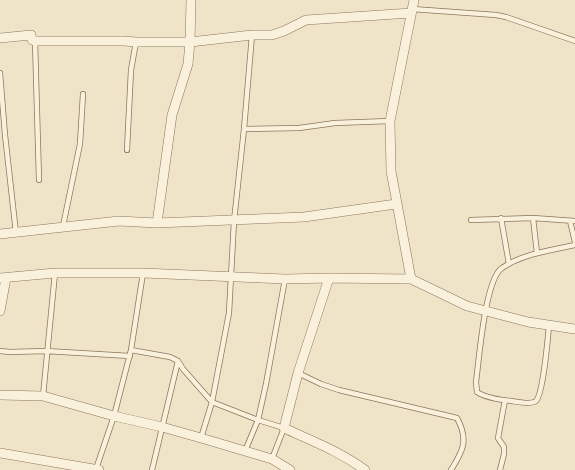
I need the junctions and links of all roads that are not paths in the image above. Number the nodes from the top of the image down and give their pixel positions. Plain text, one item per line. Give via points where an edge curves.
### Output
1 (191, 0) edge
2 (413, 7) edge
3 (252, 35) junction
4 (0, 38) edge
5 (35, 41) junction
6 (575, 41) edge
7 (136, 42) junction
8 (190, 42) junction
9 (0, 73) edge
10 (83, 94) dead end
11 (390, 121) junction
12 (244, 129) junction
13 (128, 150) dead end
14 (39, 180) dead end
15 (396, 204) junction
16 (501, 218) junction
17 (534, 218) junction
18 (471, 220) dead end
19 (234, 221) junction
20 (572, 221) edge
21 (157, 223) junction
22 (63, 226) junction
23 (16, 233) junction
24 (0, 234) edge
25 (575, 242) edge
26 (575, 245) edge
27 (537, 253) junction
28 (509, 264) junction
29 (54, 273) junction
30 (143, 273) junction
31 (232, 277) junction
32 (3, 278) edge
33 (329, 278) junction
34 (285, 279) junction
35 (411, 279) junction
36 (486, 310) junction
37 (0, 312) edge
38 (549, 325) junction
39 (575, 329) edge
40 (0, 350) edge
41 (131, 350) junction
42 (46, 351) junction
43 (130, 356) junction
44 (178, 361) junction
45 (298, 373) junction
46 (0, 395) edge
47 (43, 396) junction
48 (505, 400) junction
49 (212, 402) junction
50 (114, 416) junction
51 (258, 420) junction
52 (162, 427) junction
53 (284, 428) junction
54 (202, 438) junction
55 (246, 451) junction
56 (0, 453) edge
57 (272, 459) junction
58 (97, 470) edge
59 (152, 470) edge
60 (290, 470) edge
61 (365, 470) edge
62 (451, 470) edge
63 (500, 470) edge

1 - 8 street
2 - 3 street via 306,20 272,35
2 - 6 lane via 501,16
2 - 11 street
3 - 8 street
3 - 12 lane
4 - 5 street via 31,35
5 - 7 street
5 - 14 lane
7 - 8 street
7 - 13 lane via 131,70
8 - 21 street via 188,64 171,122
9 - 23 lane
10 - 22 lane via 80,144
11 - 12 lane via 299,128
11 - 15 street via 391,171
12 - 19 lane
15 - 19 street via 304,217
15 - 35 street
16 - 17 lane
16 - 18 lane
16 - 28 lane
17 - 20 lane
17 - 27 lane
19 - 21 street
19 - 31 lane
20 - 25 lane
21 - 22 street via 120,221
22 - 23 street
23 - 24 street
26 - 27 lane
27 - 28 lane
28 - 36 lane via 496,274
29 - 30 street
29 - 32 street
29 - 42 lane
30 - 31 street
30 - 41 lane
31 - 34 street
31 - 49 lane via 229,313
32 - 37 street
33 - 34 street
33 - 35 street
33 - 45 street
34 - 51 lane
35 - 36 street via 467,306
36 - 38 street
36 - 48 lane via 477,392
38 - 39 street
38 - 48 lane via 546,361 536,401 531,403
40 - 42 lane
41 - 43 lane
41 - 44 lane via 170,357
42 - 43 lane
42 - 47 lane
43 - 50 lane
44 - 49 lane
44 - 52 lane
45 - 53 street
45 - 62 lane via 339,390 457,418 462,426 464,444 462,453
46 - 47 street
47 - 50 street
48 - 63 lane via 498,438 504,447
49 - 51 lane
49 - 54 lane
50 - 52 street
50 - 58 lane
51 - 53 lane
51 - 55 lane
52 - 54 street
52 - 59 lane
53 - 57 lane
53 - 61 street via 330,448
54 - 55 street
55 - 57 street
56 - 58 street
57 - 60 street

